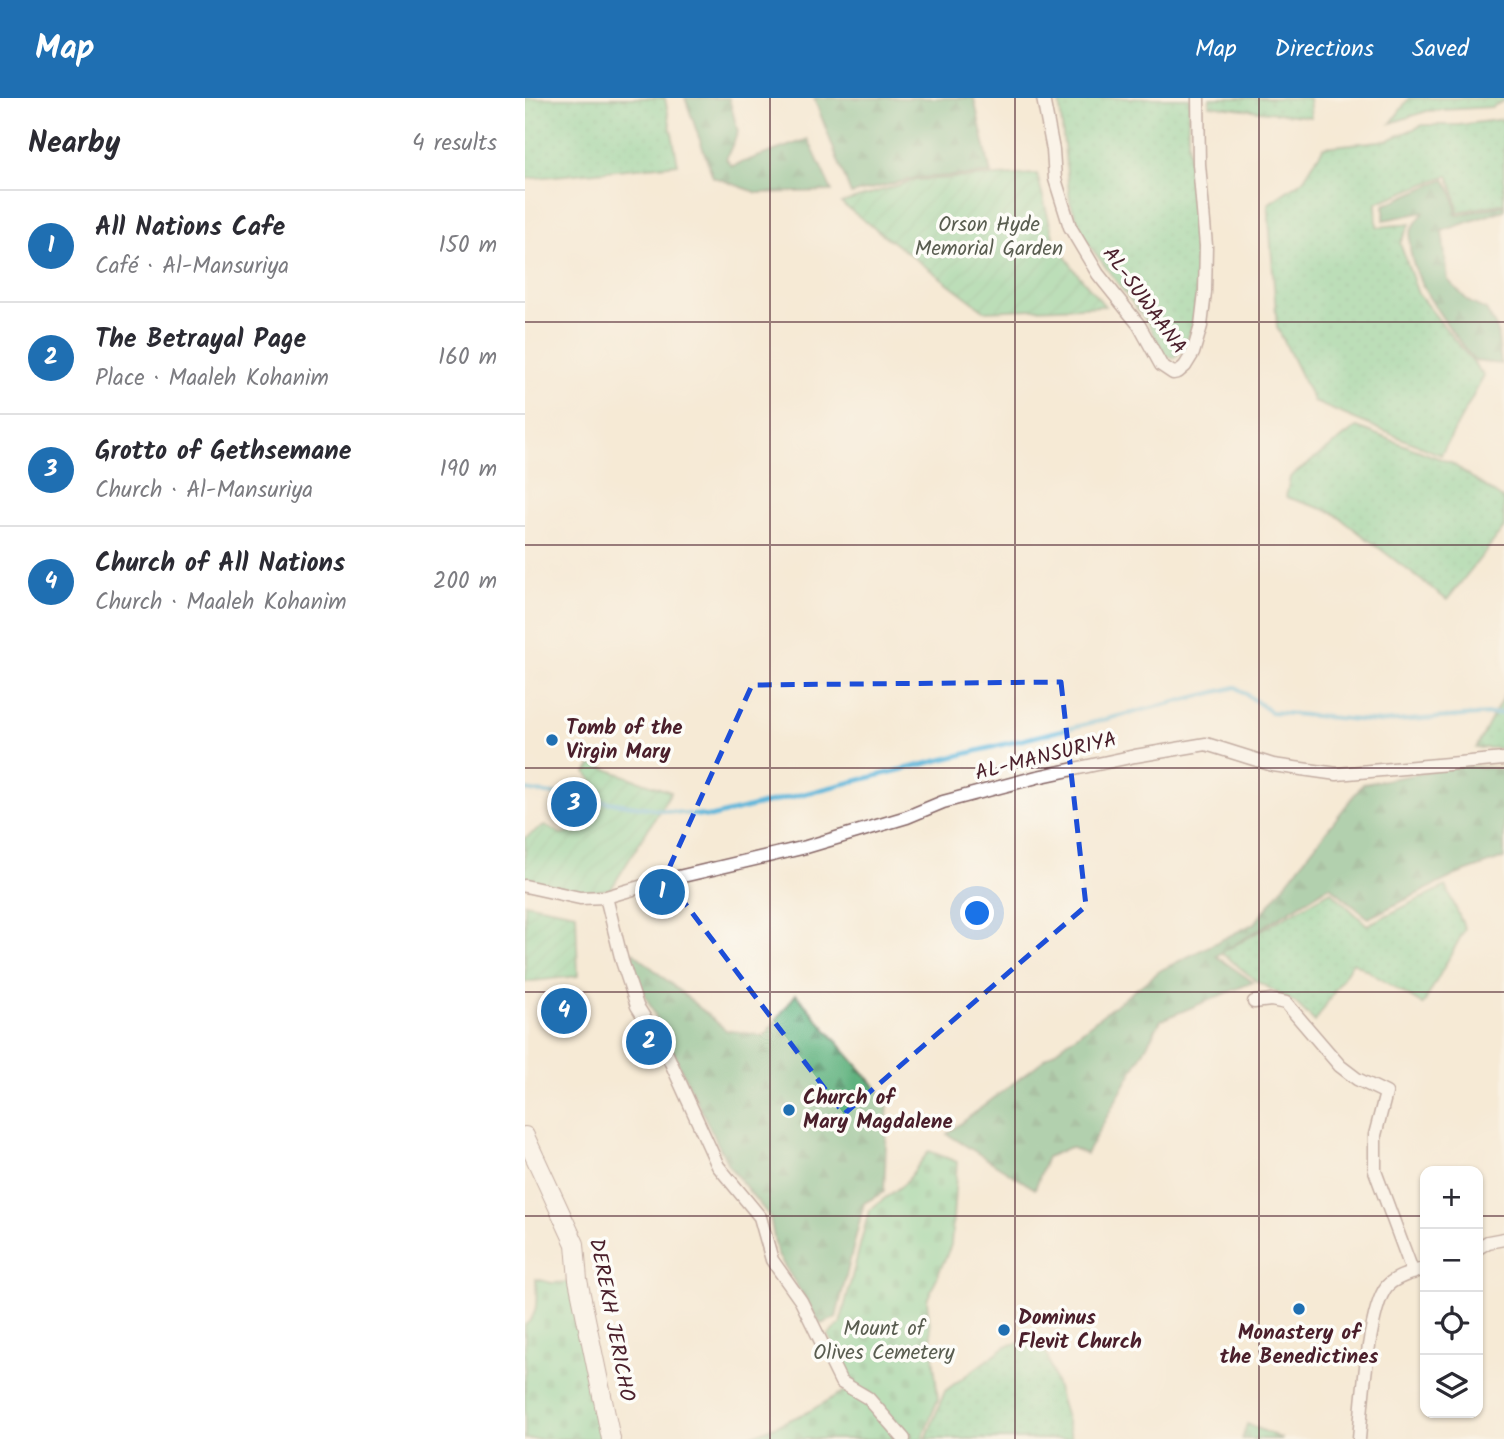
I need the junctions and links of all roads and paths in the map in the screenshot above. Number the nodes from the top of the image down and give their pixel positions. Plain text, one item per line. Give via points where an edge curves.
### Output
1 (1043, 98) edge
2 (1198, 98) edge
3 (1504, 759) edge
4 (525, 886) edge
5 (606, 897) junction
6 (1254, 1002) dead end
7 (525, 1136) edge
8 (1504, 1239) edge
9 (1483, 1245) edge
10 (1419, 1271) edge
11 (611, 1439) edge
12 (904, 1439) edge
13 (1359, 1439) edge

1 - 2 street, AL-SUWAANA via 1055,179 1070,226 1098,274 1139,325 1161,365 1173,373 1185,366 1193,353 1205,292
3 - 5 street, AL-MANSURIYA via 1337,774 1273,765 1206,744 1037,777 806,847
4 - 5 street, AL-MANSURIYA via 580,898
5 - 12 street via 637,1006 666,1052 718,1166 760,1217 772,1260 801,1301 841,1382 867,1398
6 - 10 street via 1286,1003 1340,1066 1386,1093 1375,1135 1375,1171
7 - 11 main road, DEREKH JERICHO via 575,1244 578,1280
8 - 9 street
10 - 13 street via 1393,1280 1384,1289 1366,1363

